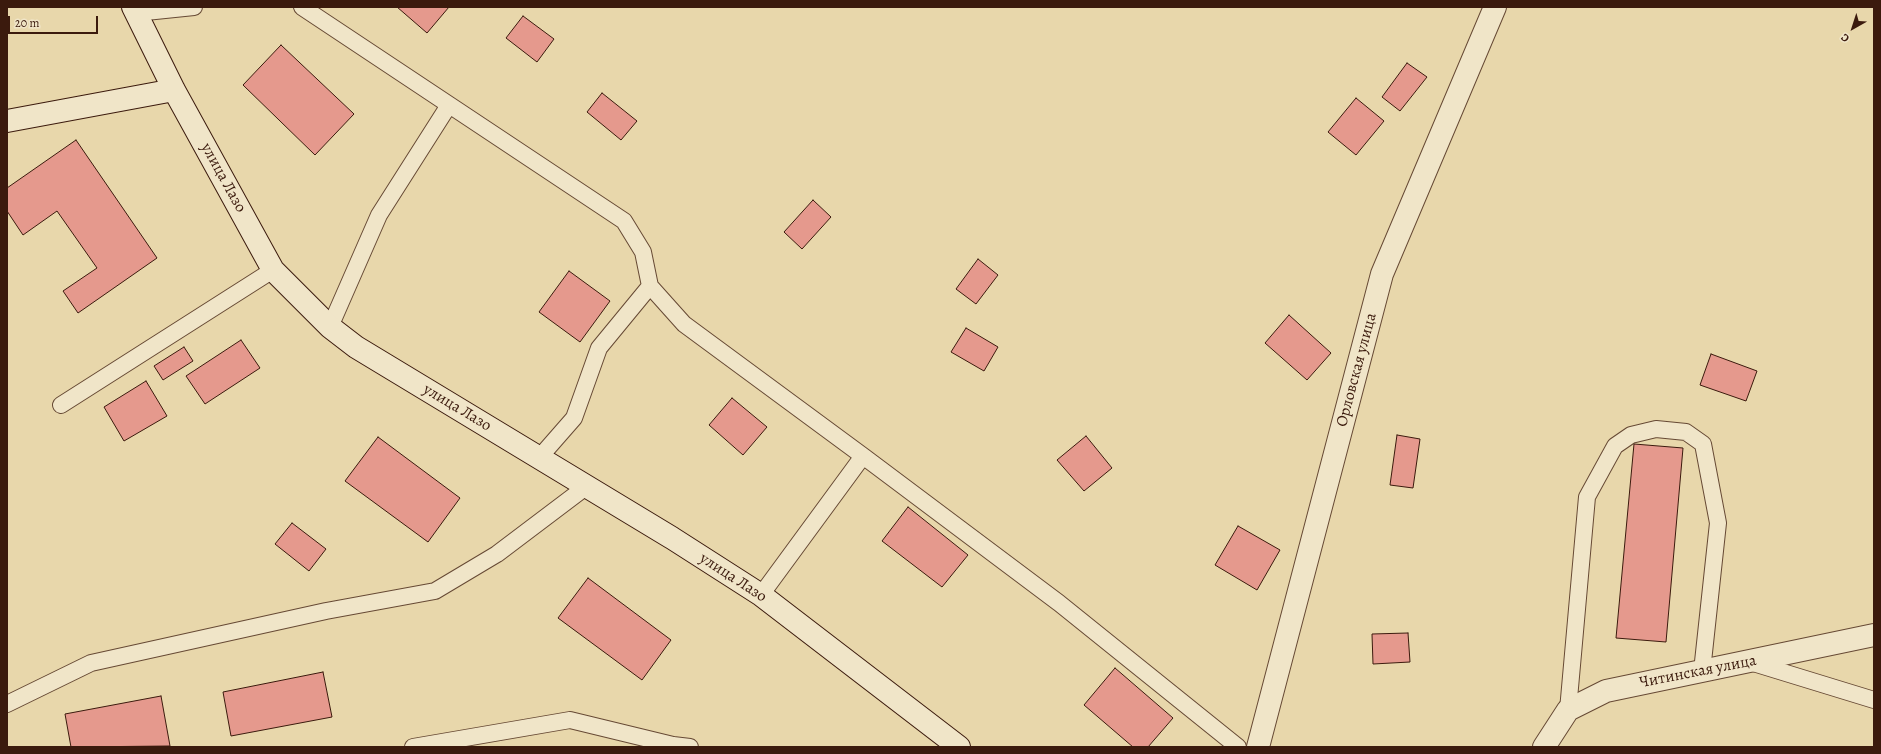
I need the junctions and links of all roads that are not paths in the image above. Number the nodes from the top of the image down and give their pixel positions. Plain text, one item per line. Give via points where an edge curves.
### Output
1 (194, 7) edge
2 (302, 7) edge
3 (1495, 7) edge
4 (135, 10) edge
5 (174, 90) junction
6 (449, 105) junction
7 (7, 121) edge
8 (273, 270) junction
9 (650, 286) junction
10 (330, 327) junction
11 (61, 405) dead end
12 (863, 456) junction
13 (539, 458) junction
14 (586, 486) junction
15 (761, 595) junction
16 (1874, 635) edge
17 (1748, 662) junction
18 (1702, 670) junction
19 (1874, 700) edge
20 (7, 704) edge
21 (1568, 710) junction
22 (413, 747) edge
23 (690, 747) edge
24 (959, 747) edge
25 (1238, 747) edge
26 (1258, 747) edge
27 (1544, 747) edge

1 - 4 lane
2 - 6 lane
3 - 26 street, Орловская улица via 1382,274
4 - 5 street, улица Лазо
5 - 7 street
5 - 8 street, улица Лазо
6 - 9 lane via 624,221 643,252
6 - 10 lane via 379,215
8 - 10 street, улица Лазо
8 - 11 lane
9 - 12 lane via 684,324
9 - 13 lane via 600,348 574,418
10 - 13 street, улица Лазо via 356,347
12 - 15 lane
12 - 25 lane via 1059,603
13 - 14 street, улица Лазо
14 - 15 street, улица Лазо
14 - 20 lane via 498,554 435,591 326,611 91,663
15 - 24 street, улица Лазо
16 - 17 street, Читинская улица
17 - 18 street, Читинская улица
17 - 19 lane
18 - 21 street, Читинская улица via 1606,691
18 - 21 lane via 1718,523 1703,444 1686,432 1656,429 1631,435 1615,446 1587,496
21 - 27 street
22 - 23 lane via 570,720

